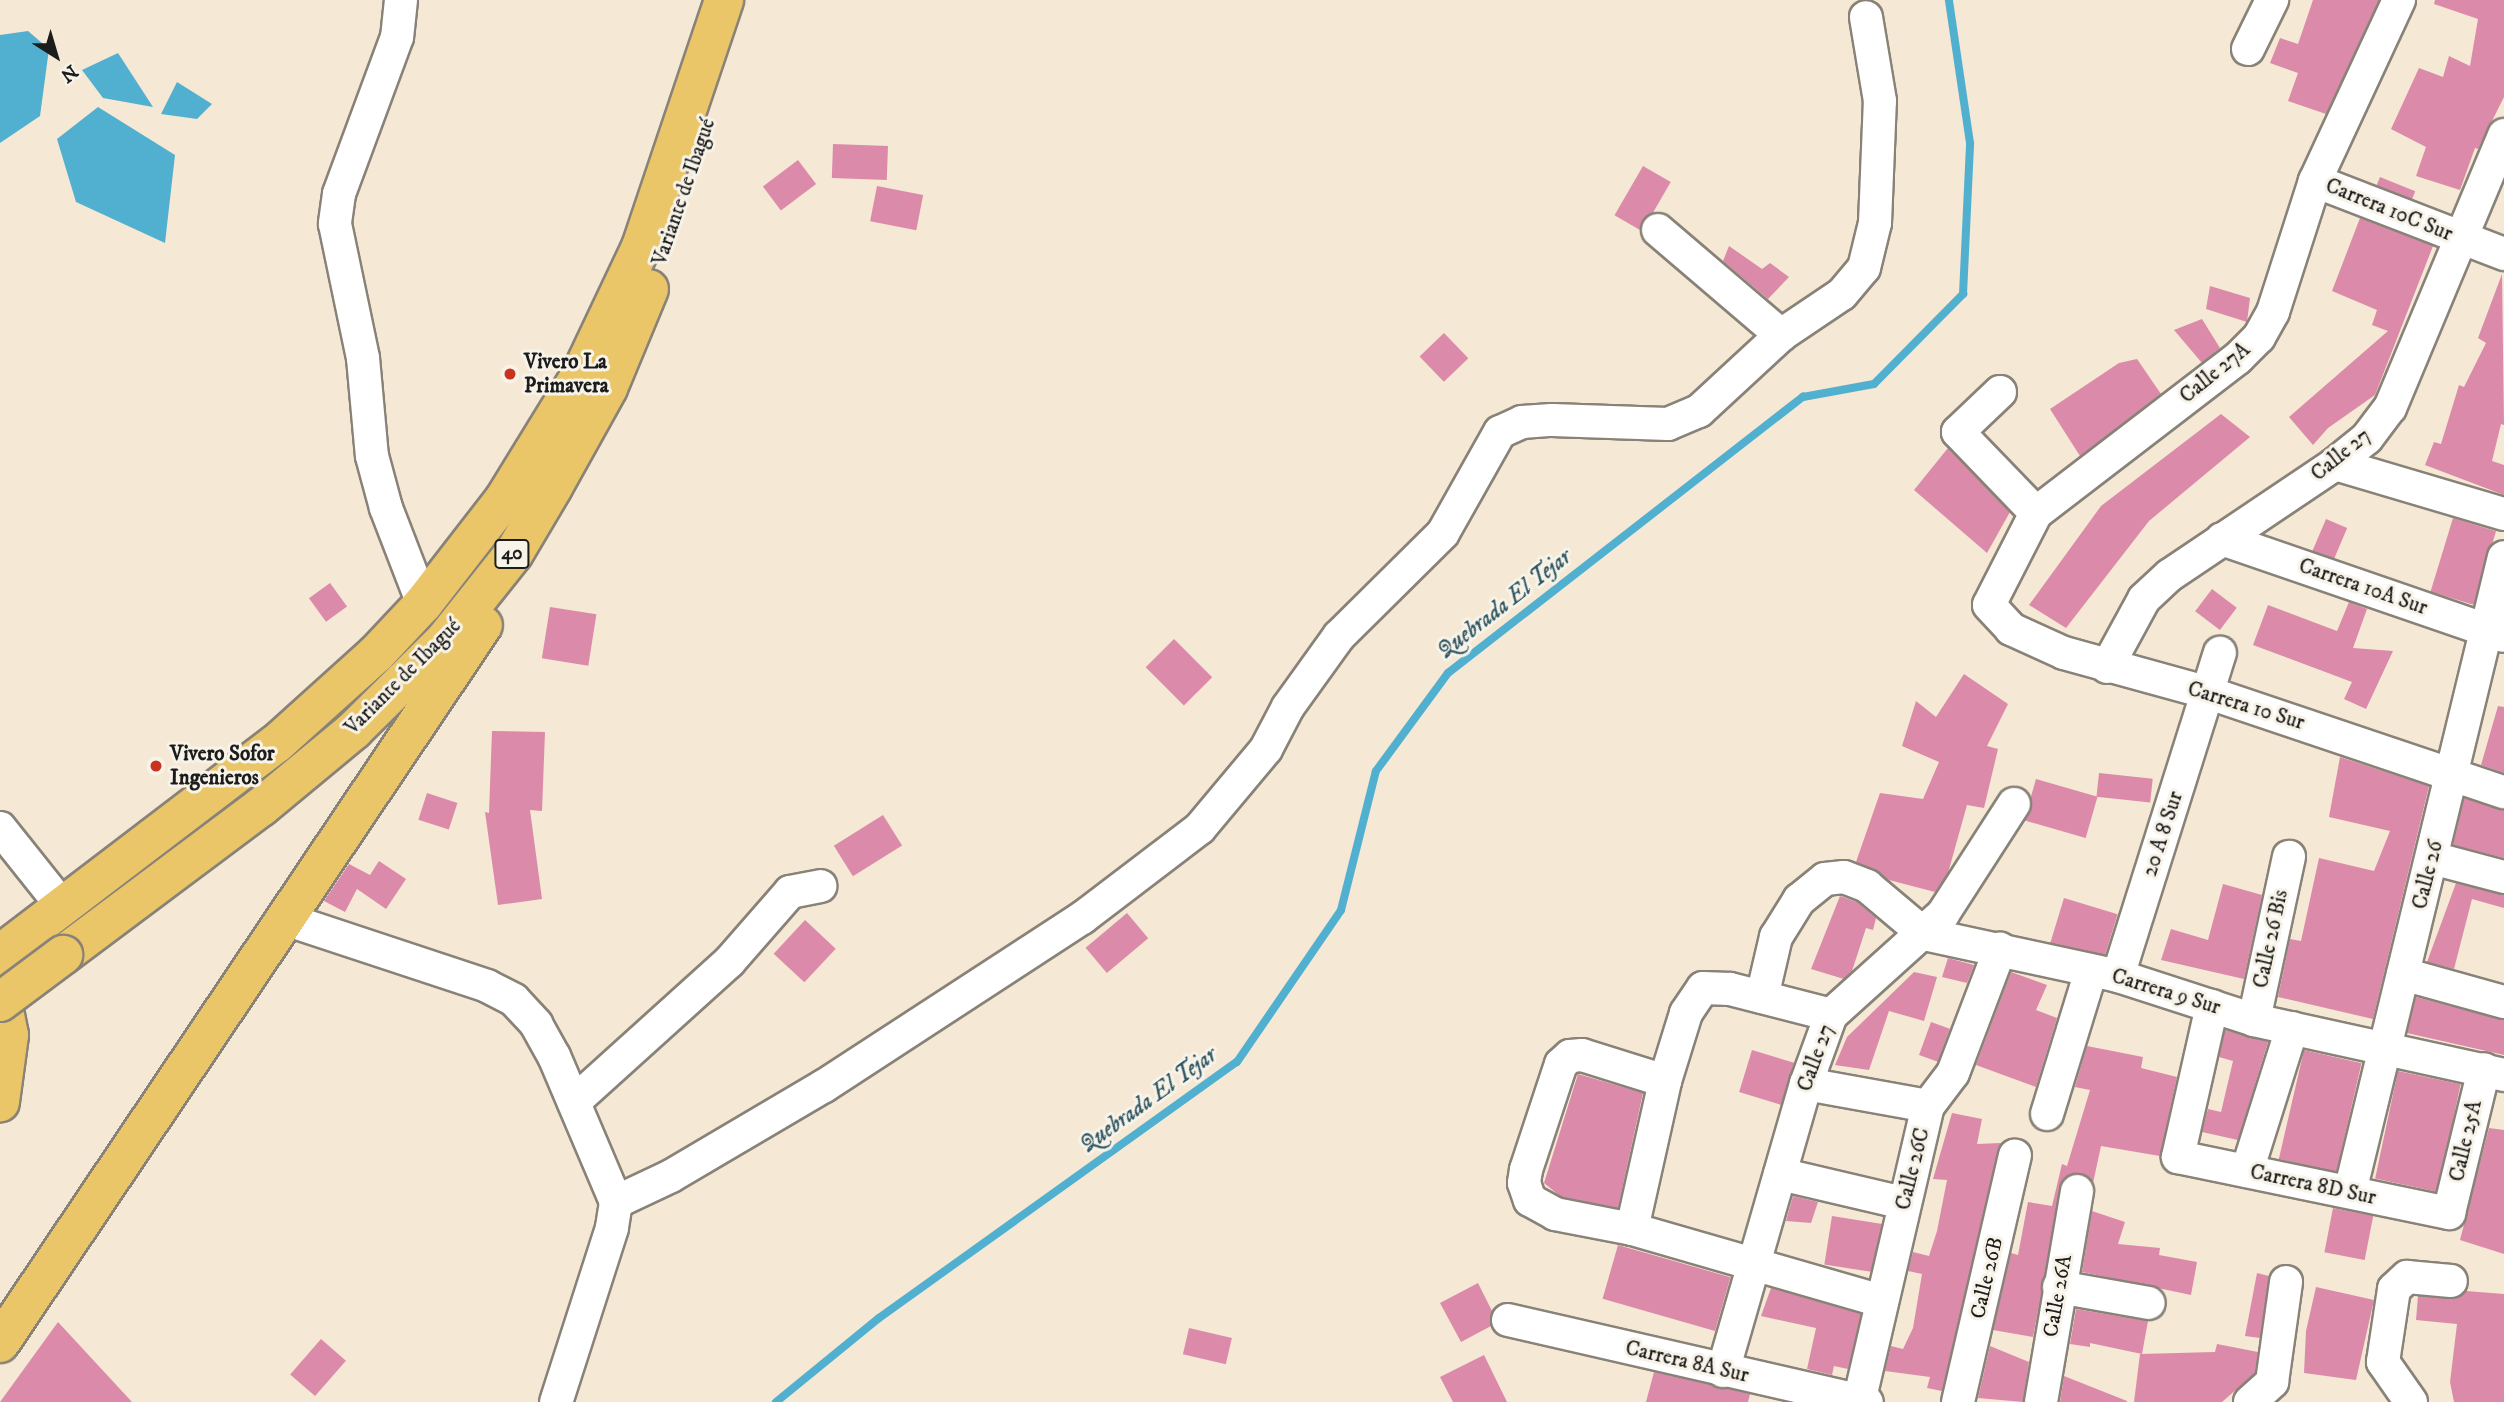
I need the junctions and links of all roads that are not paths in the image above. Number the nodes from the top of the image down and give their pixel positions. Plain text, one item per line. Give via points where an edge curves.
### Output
1 (401, 0) edge
2 (724, 0) edge
3 (749, 0) edge
4 (2272, 0) edge
5 (2399, 0) edge
6 (1866, 17) dead end
7 (2248, 49) dead end
8 (2504, 135) edge
9 (2315, 181) junction
10 (1658, 230) dead end
11 (2462, 240) junction
12 (2504, 254) edge
13 (1782, 335) junction
14 (2000, 392) dead end
15 (2335, 464) junction
16 (2036, 513) junction
17 (2504, 514) edge
18 (2222, 539) junction
19 (514, 553) junction
20 (2504, 558) edge
21 (423, 604) junction
22 (1992, 612) joint
23 (2494, 632) edge
24 (2220, 653) dead end
25 (2107, 667) junction
26 (2209, 693) junction
27 (2454, 773) junction
28 (2504, 792) edge
29 (2014, 804) dead end
30 (0, 828) edge
31 (2289, 857) dead end
32 (2432, 858) junction
33 (2504, 877) edge
34 (820, 886) dead end
35 (51, 916) junction
36 (285, 919) junction
37 (1924, 934) junction
38 (2000, 949) junction
39 (0, 954) edge
40 (2104, 974) junction
41 (2403, 974) junction
42 (0, 989) edge
43 (1762, 997) junction
44 (0, 1002) edge
45 (2504, 1002) edge
46 (2212, 1006) junction
47 (1832, 1016) junction
48 (2254, 1020) junction
49 (2292, 1028) junction
50 (2387, 1049) junction
51 (2494, 1072) edge
52 (1665, 1081) junction
53 (1806, 1084) junction
54 (0, 1102) edge
55 (574, 1102) junction
56 (1928, 1106) junction
57 (2047, 1114) dead end
58 (2015, 1155) dead end
59 (2246, 1171) junction
60 (1780, 1174) junction
61 (2077, 1191) dead end
62 (2350, 1192) junction
63 (616, 1202) junction
64 (1904, 1203) junction
65 (2449, 1213) joint
66 (1632, 1229) junction
67 (1755, 1265) junction
68 (2451, 1281) dead end
69 (2286, 1282) dead end
70 (2059, 1287) junction
71 (1882, 1301) junction
72 (2149, 1303) dead end
73 (1508, 1320) dead end
74 (0, 1343) edge
75 (1723, 1371) junction
76 (1760, 1391) edge
77 (1862, 1401) edge
78 (556, 1402) edge
79 (1958, 1402) edge
80 (2041, 1402) edge
81 (2250, 1402) edge
82 (2411, 1402) edge

1 - 21 street via 397,37 339,194 335,224 363,358 372,456 386,508
2 - 21 main road, Variante de Ibagué / 40 via 641,247 580,376 503,501
3 - 19 main road, Variante de Ibagué / 40 via 671,236 608,388
4 - 7 street
5 - 9 street, Calle 27A
6 - 13 street via 1880,101 1875,223 1867,257 1864,268 1842,294
8 - 11 street, Calle 27
9 - 11 street, Carrera 10C Sur
9 - 16 street, Calle 27A via 2273,312 2259,337
10 - 13 street
11 - 12 street
11 - 15 street, Calle 27 via 2390,408 2367,438
13 - 63 street via 1699,411 1668,424 1552,420 1522,422 1500,432 1443,533 1339,636 1288,707 1266,749 1200,828 1083,918 824,1086 671,1176
14 - 16 street via 1958,432
15 - 17 street
15 - 18 street, Calle 27
16 - 22 street, Calle 27A via 1992,593
18 - 23 street, Carrera 10A Sur
18 - 25 street, Calle 27 via 2144,598
19 - 36 main road via 500,600
19 - 44 main road, Variante de Ibagué / 40, bridge via 444,641 354,730 261,807
20 - 23 street, Calle 26
21 - 35 main road, Variante de Ibagué / 40 via 376,654 276,744
22 - 25 street, Carrera 10 Sur via 2011,629
23 - 27 street, Calle 26
24 - 26 street
25 - 26 street, Carrera 10 Sur
26 - 27 street, Carrera 10 Sur
26 - 40 street, 20 A 8 Sur
27 - 28 street, Carrera 10 Sur
27 - 32 street, Calle 26
29 - 37 street, Calle 27 via 1959,893
30 - 35 street
31 - 48 street, Calle 26 Bis
32 - 33 street
32 - 41 street, Calle 26
34 - 55 street via 790,892 729,962
35 - 39 main road, Variante de Ibagué / 40
36 - 55 street via 487,986 514,1000 536,1024
36 - 74 main road
37 - 38 street, Carrera 9 Sur
37 - 43 street, Carrera 9 Sur via 1867,886 1844,877 1825,879 1799,900 1776,937
37 - 47 street, Calle 27
38 - 40 street, Carrera 9 Sur
38 - 56 street, Calle 26C via 1953,1073
40 - 46 street, Carrera 9 Sur
40 - 57 street
41 - 45 street
41 - 50 street, Calle 26
42 - 54 main road via 9,1035
43 - 47 street
43 - 52 street via 1703,988 1686,1013
46 - 48 street, Carrera 9 Sur
46 - 59 street, Carrera 8D Sur via 2178,1157
47 - 53 street, Calle 27
48 - 49 street, Carrera 9 Sur
49 - 50 street, Carrera 9 Sur
49 - 59 street
50 - 51 street, Carrera 9 Sur
50 - 62 street, Calle 26
51 - 65 street, Calle 25A
52 - 66 street
52 - 66 street via 1582,1055 1570,1056 1553,1078 1526,1170 1524,1184 1530,1200 1541,1209
53 - 56 street
53 - 60 street, Calle 27
55 - 63 street
56 - 64 street, Calle 26C
58 - 79 street, Calle 26B
59 - 62 street, Carrera 8D Sur
60 - 64 street
60 - 67 street, Calle 27
61 - 70 street, Calle 26A
62 - 65 street, Carrera 8D Sur
63 - 78 street via 612,1228
64 - 71 street, Calle 26C
66 - 67 street
67 - 71 street
67 - 75 street, Calle 27
68 - 82 street via 2407,1277 2394,1289 2383,1362
69 - 81 street via 2272,1382
70 - 72 street
70 - 80 street, Calle 26A
71 - 77 street, Calle 26C
73 - 75 street, Carrera 8A Sur
75 - 76 street, Carrera 8A Sur
76 - 77 street, Carrera 8A Sur

